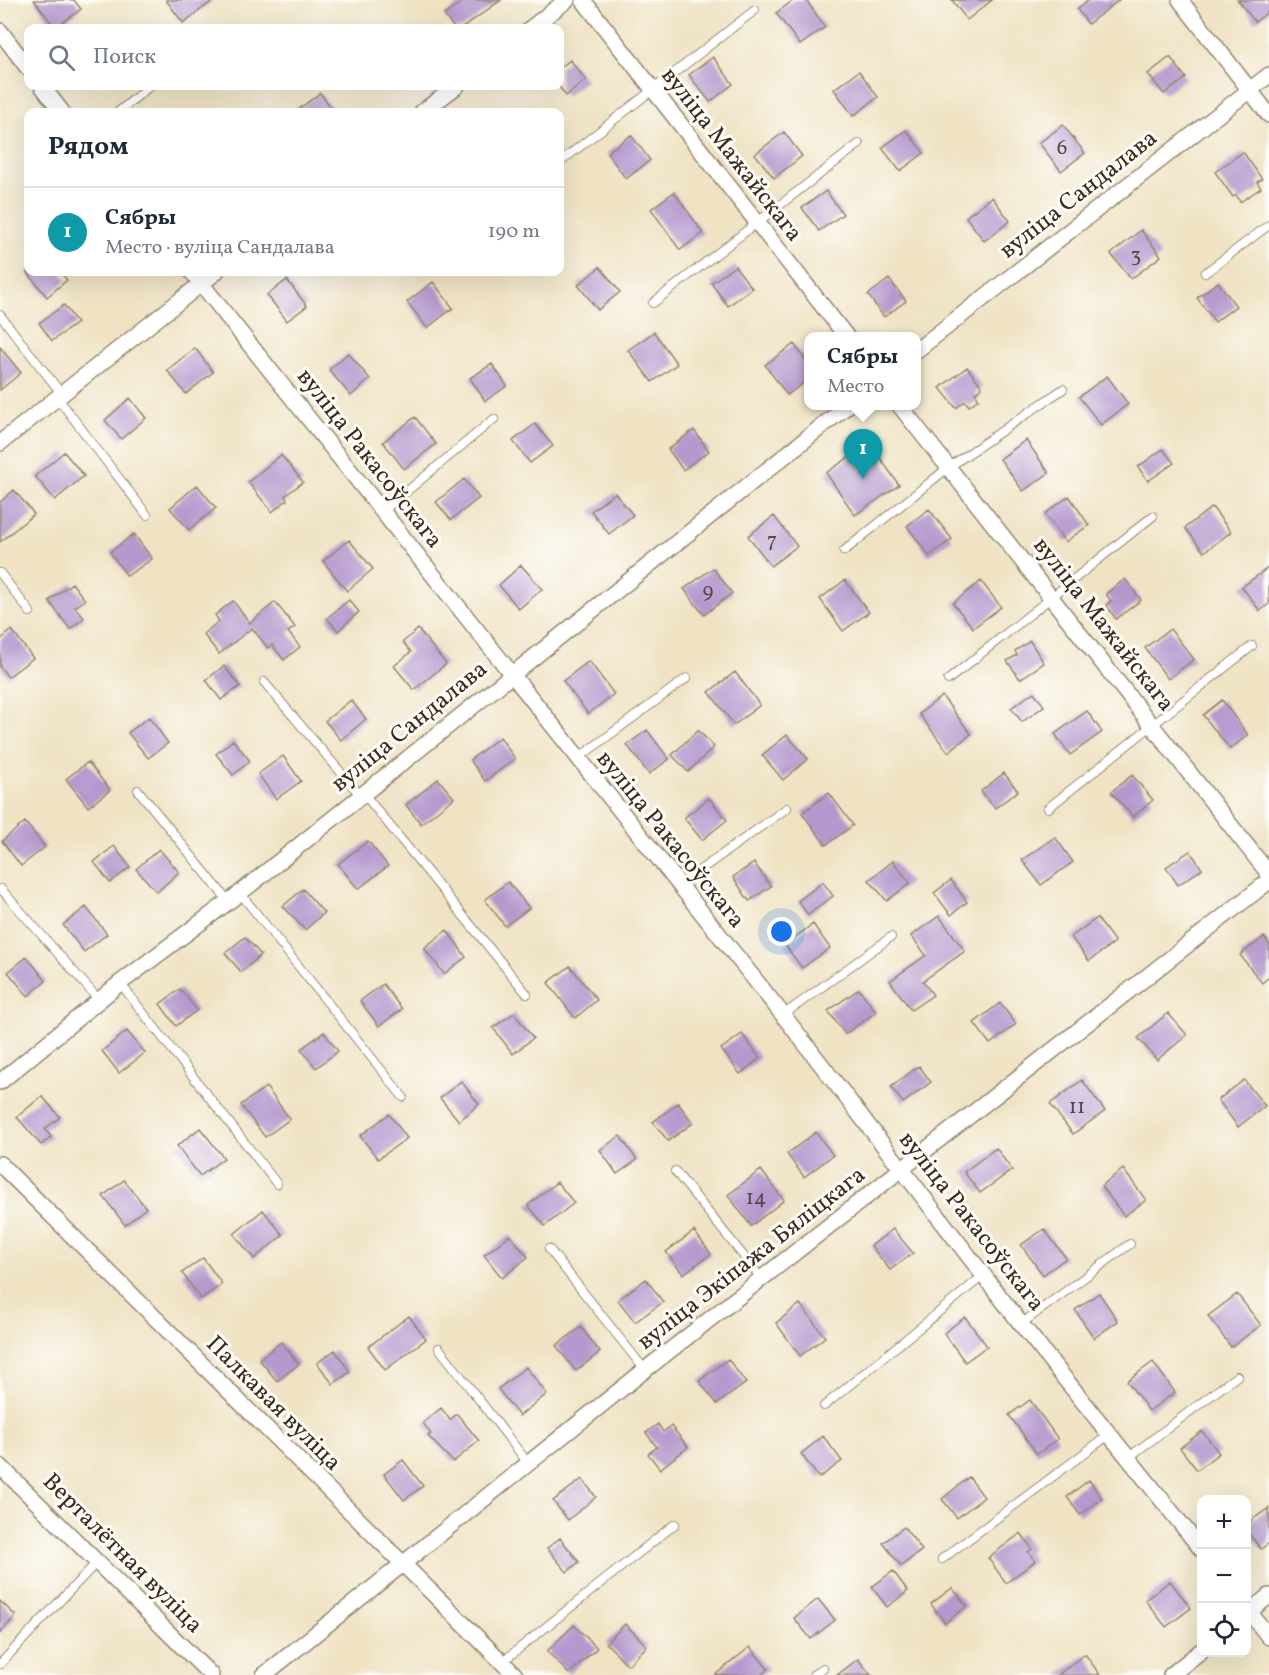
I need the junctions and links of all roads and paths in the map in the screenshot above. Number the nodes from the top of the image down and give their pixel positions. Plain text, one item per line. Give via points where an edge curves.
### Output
1 (567, 0) edge
2 (583, 0) edge
3 (1180, 0) edge
4 (755, 10) dead end
5 (536, 24) edge
6 (0, 31) edge
7 (24, 63) edge
8 (1269, 75) edge
9 (45, 90) edge
10 (145, 90) edge
11 (452, 90) edge
12 (651, 90) junction
13 (1249, 90) junction
14 (59, 108) edge
15 (123, 108) edge
16 (427, 108) edge
17 (1269, 115) edge
18 (859, 144) dead end
19 (564, 159) edge
20 (754, 223) junction
21 (1269, 225) edge
22 (1205, 273) dead end
23 (197, 277) edge
24 (653, 303) dead end
25 (0, 315) edge
26 (843, 332) edge
27 (921, 347) edge
28 (1063, 388) dead end
29 (59, 395) junction
30 (840, 410) edge
31 (904, 410) edge
32 (494, 420) dead end
33 (0, 443) edge
34 (949, 467) junction
35 (381, 512) junction
36 (147, 515) dead end
37 (1153, 516) dead end
38 (844, 551) dead end
39 (0, 573) edge
40 (1053, 597) junction
41 (30, 612) dead end
42 (1252, 646) dead end
43 (511, 675) junction
44 (687, 678) dead end
45 (948, 680) dead end
46 (264, 682) dead end
47 (1153, 724) junction
48 (577, 759) junction
49 (138, 790) dead end
50 (362, 795) junction
51 (787, 808) dead end
52 (1048, 808) dead end
53 (1269, 874) edge
54 (1269, 881) edge
55 (678, 886) junction
56 (1, 889) edge
57 (235, 897) junction
58 (891, 937) dead end
59 (120, 983) junction
60 (527, 994) dead end
61 (99, 1000) junction
62 (783, 1015) junction
63 (0, 1082) edge
64 (403, 1097) dead end
65 (0, 1164) edge
66 (903, 1170) junction
67 (675, 1171) dead end
68 (277, 1184) dead end
69 (1130, 1244) dead end
70 (549, 1249) dead end
71 (984, 1275) junction
72 (762, 1280) junction
73 (1022, 1324) junction
74 (439, 1348) dead end
75 (645, 1370) junction
76 (1237, 1376) dead end
77 (824, 1406) dead end
78 (1110, 1434) junction
79 (1129, 1457) junction
80 (528, 1463) junction
81 (0, 1466) edge
82 (675, 1524) dead end
83 (1201, 1549) edge
84 (942, 1559) dead end
85 (98, 1561) junction
86 (403, 1564) junction
87 (1269, 1596) edge
88 (1251, 1608) edge
89 (1251, 1616) edge
90 (1269, 1637) edge
91 (1197, 1654) edge
92 (502, 1662) junction
93 (0, 1664) edge
94 (823, 1668) dead end
95 (211, 1675) edge
96 (264, 1675) edge
97 (515, 1675) edge
98 (813, 1675) edge
99 (1171, 1675) edge

1 - 5 street
2 - 12 street, вуліца Мажайскага
3 - 13 street
4 - 12 lane
6 - 7 street
8 - 13 street, вуліца Сандалава
9 - 14 street
10 - 15 lane
11 - 16 street
12 - 19 lane
12 - 20 street, вуліца Мажайскага
13 - 17 street
13 - 27 street, вуліца Сандалава
18 - 20 lane
20 - 24 lane
20 - 26 street, вуліца Мажайскага
21 - 22 lane
23 - 29 street
23 - 35 street, вуліца Ракасоўскага
25 - 29 lane
28 - 34 lane
29 - 33 street
29 - 36 lane
30 - 43 street, вуліца Сандалава
31 - 34 street, вуліца Мажайскага
32 - 35 lane
34 - 38 lane
34 - 40 street, вуліца Мажайскага
35 - 43 street, вуліца Ракасоўскага
37 - 40 lane
39 - 41 lane
40 - 45 lane
40 - 47 street, вуліца Мажайскага
42 - 47 lane
43 - 48 street, вуліца Ракасоўскага
43 - 50 street, вуліца Сандалава
44 - 48 lane
46 - 50 lane
47 - 52 lane
47 - 53 street, вуліца Мажайскага
48 - 55 street, вуліца Ракасоўскага
49 - 57 lane
50 - 57 street, вуліца Сандалава
50 - 60 lane
51 - 55 lane
54 - 66 street, вуліца Экіпажа Бяліцкага
55 - 62 street, вуліца Ракасоўскага
56 - 61 lane
57 - 59 street, вуліца Сандалава
57 - 64 lane
58 - 62 lane
59 - 61 street, вуліца Сандалава
59 - 68 lane
61 - 63 street, вуліца Сандалава
62 - 66 street, вуліца Ракасоўскага
65 - 86 street, Палкавая вуліца
66 - 71 street, вуліца Ракасоўскага
66 - 72 street, вуліца Экіпажа Бяліцкага
67 - 72 lane
69 - 73 lane
70 - 75 lane
71 - 73 street, вуліца Ракасоўскага
71 - 77 lane
72 - 75 street, вуліца Экіпажа Бяліцкага
73 - 78 street, вуліца Ракасоўскага
74 - 80 lane
75 - 80 street, вуліца Экіпажа Бяліцкага
76 - 79 lane
78 - 79 street, вуліца Ракасоўскага
78 - 84 lane
79 - 83 street, вуліца Ракасоўскага
80 - 86 street, вуліца Экіпажа Бяліцкага
81 - 85 street, Верталётная вуліца
82 - 92 lane
85 - 93 lane
85 - 95 street, Верталётная вуліца
86 - 92 street, Палкавая вуліца
86 - 96 street, вуліца Экіпажа Бяліцкага
87 - 88 street
89 - 90 street
91 - 99 street
92 - 97 street, Палкавая вуліца
94 - 98 lane

